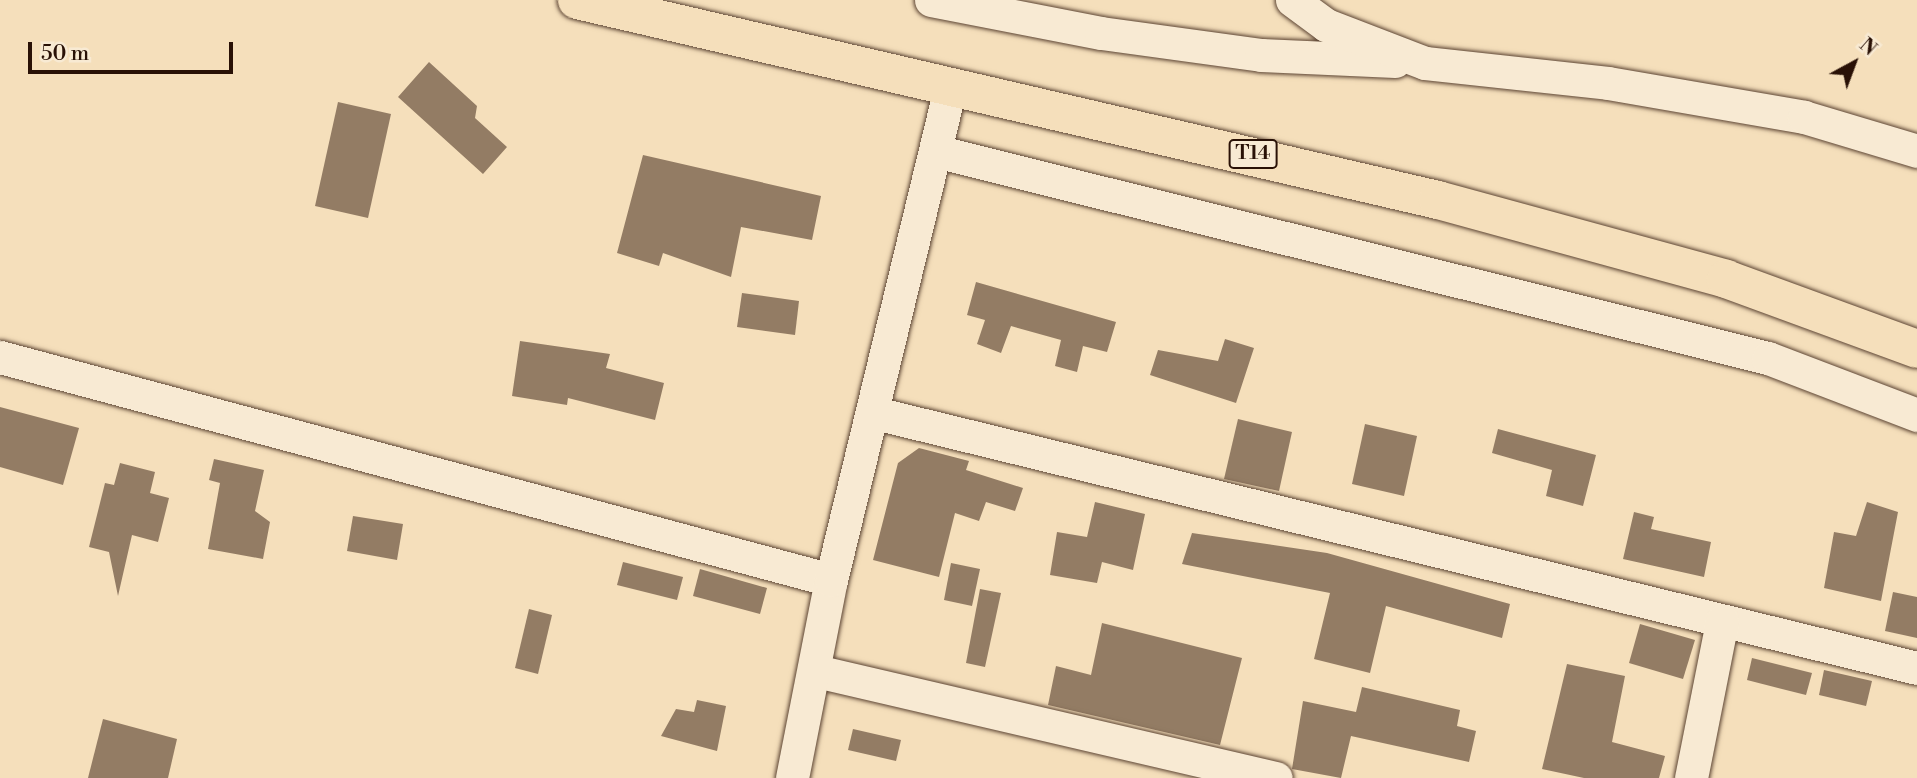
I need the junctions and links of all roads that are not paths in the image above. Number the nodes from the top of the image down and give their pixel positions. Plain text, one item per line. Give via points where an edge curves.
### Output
1 (577, 0) edge
2 (931, 0) edge
3 (1292, 0) edge
4 (1425, 63) junction
5 (950, 88) junction
6 (935, 151) junction
7 (1917, 151) edge
8 (1917, 349) edge
9 (0, 356) edge
10 (875, 413) junction
11 (1917, 415) edge
12 (831, 580) junction
13 (1722, 621) junction
14 (1917, 668) edge
15 (816, 671) junction
16 (789, 777) edge
17 (1276, 778) edge
18 (1691, 778) edge

1 - 5 highway, T14
2 - 4 street via 1101,33 1261,55
3 - 4 street via 1326,25
4 - 7 street via 1608,83 1804,117
5 - 6 street
5 - 8 highway, T14 via 1438,200 1726,279
6 - 10 street
6 - 11 street via 1768,358
9 - 12 street
10 - 12 street
10 - 13 street
12 - 15 street
13 - 14 street
13 - 18 street
15 - 16 street
15 - 17 street

